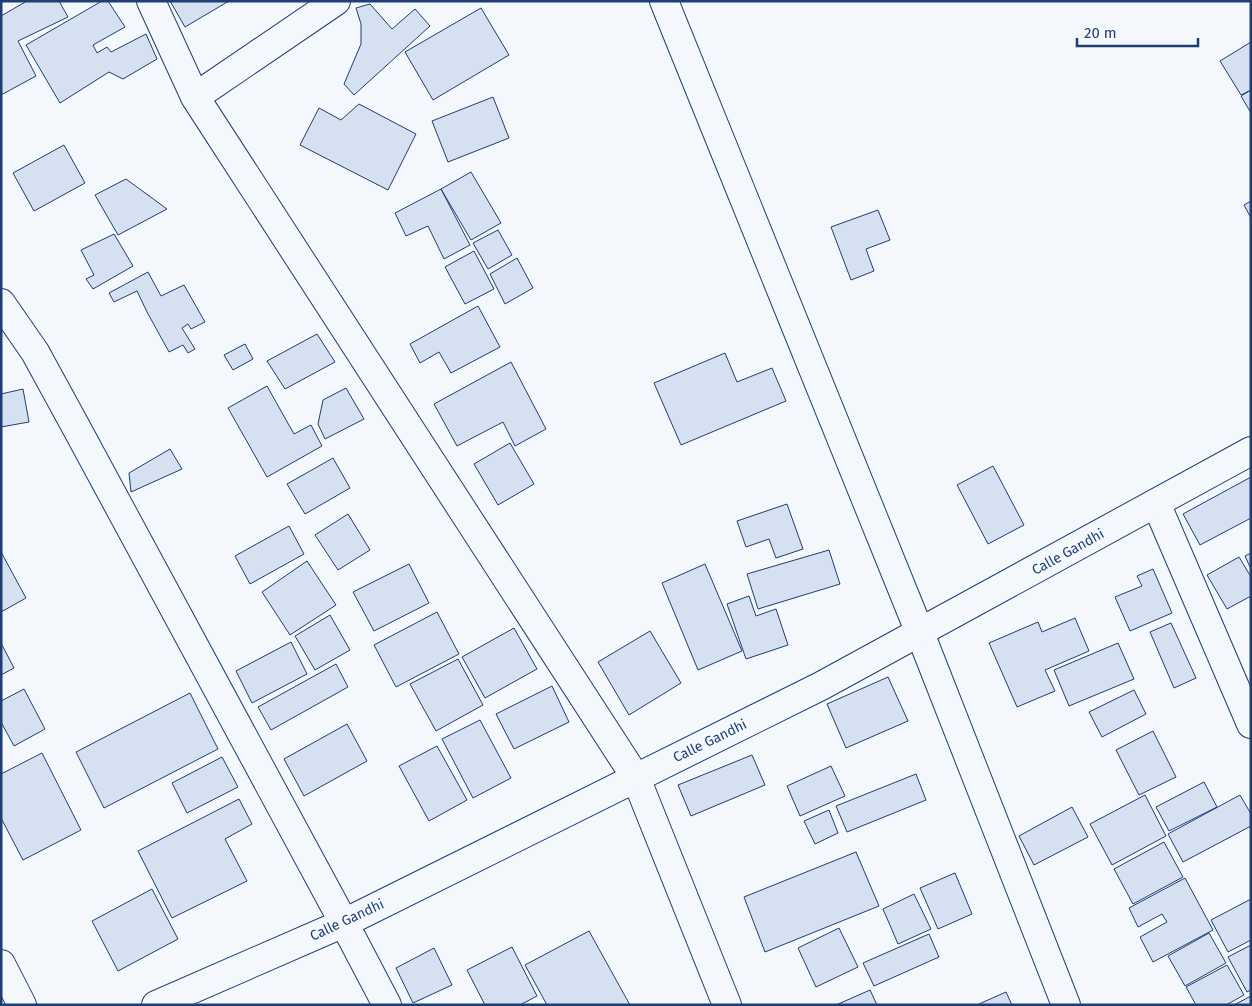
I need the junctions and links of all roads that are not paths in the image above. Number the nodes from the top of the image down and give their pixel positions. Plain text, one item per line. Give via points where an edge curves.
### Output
1 (151, 1) edge
2 (336, 1) edge
3 (664, 1) edge
4 (195, 97) junction
5 (1, 303) edge
6 (1251, 451) edge
7 (1156, 503) junction
8 (920, 632) junction
9 (1251, 724) edge
10 (636, 778) junction
11 (344, 923) junction
12 (1, 964) edge
13 (22, 1005) edge
14 (156, 1005) edge
15 (387, 1005) edge
16 (727, 1005) edge
17 (1066, 1005) edge

1 - 4 street
2 - 4 street
3 - 8 street
4 - 10 street
5 - 11 street via 34,352 72,419
6 - 7 street, Calle Gandhi
7 - 8 street, Calle Gandhi
7 - 9 street
8 - 10 street, Calle Gandhi via 821,686
8 - 17 street
10 - 11 street, Calle Gandhi
10 - 16 street
11 - 14 street, Calle Gandhi
11 - 15 street
12 - 13 street

